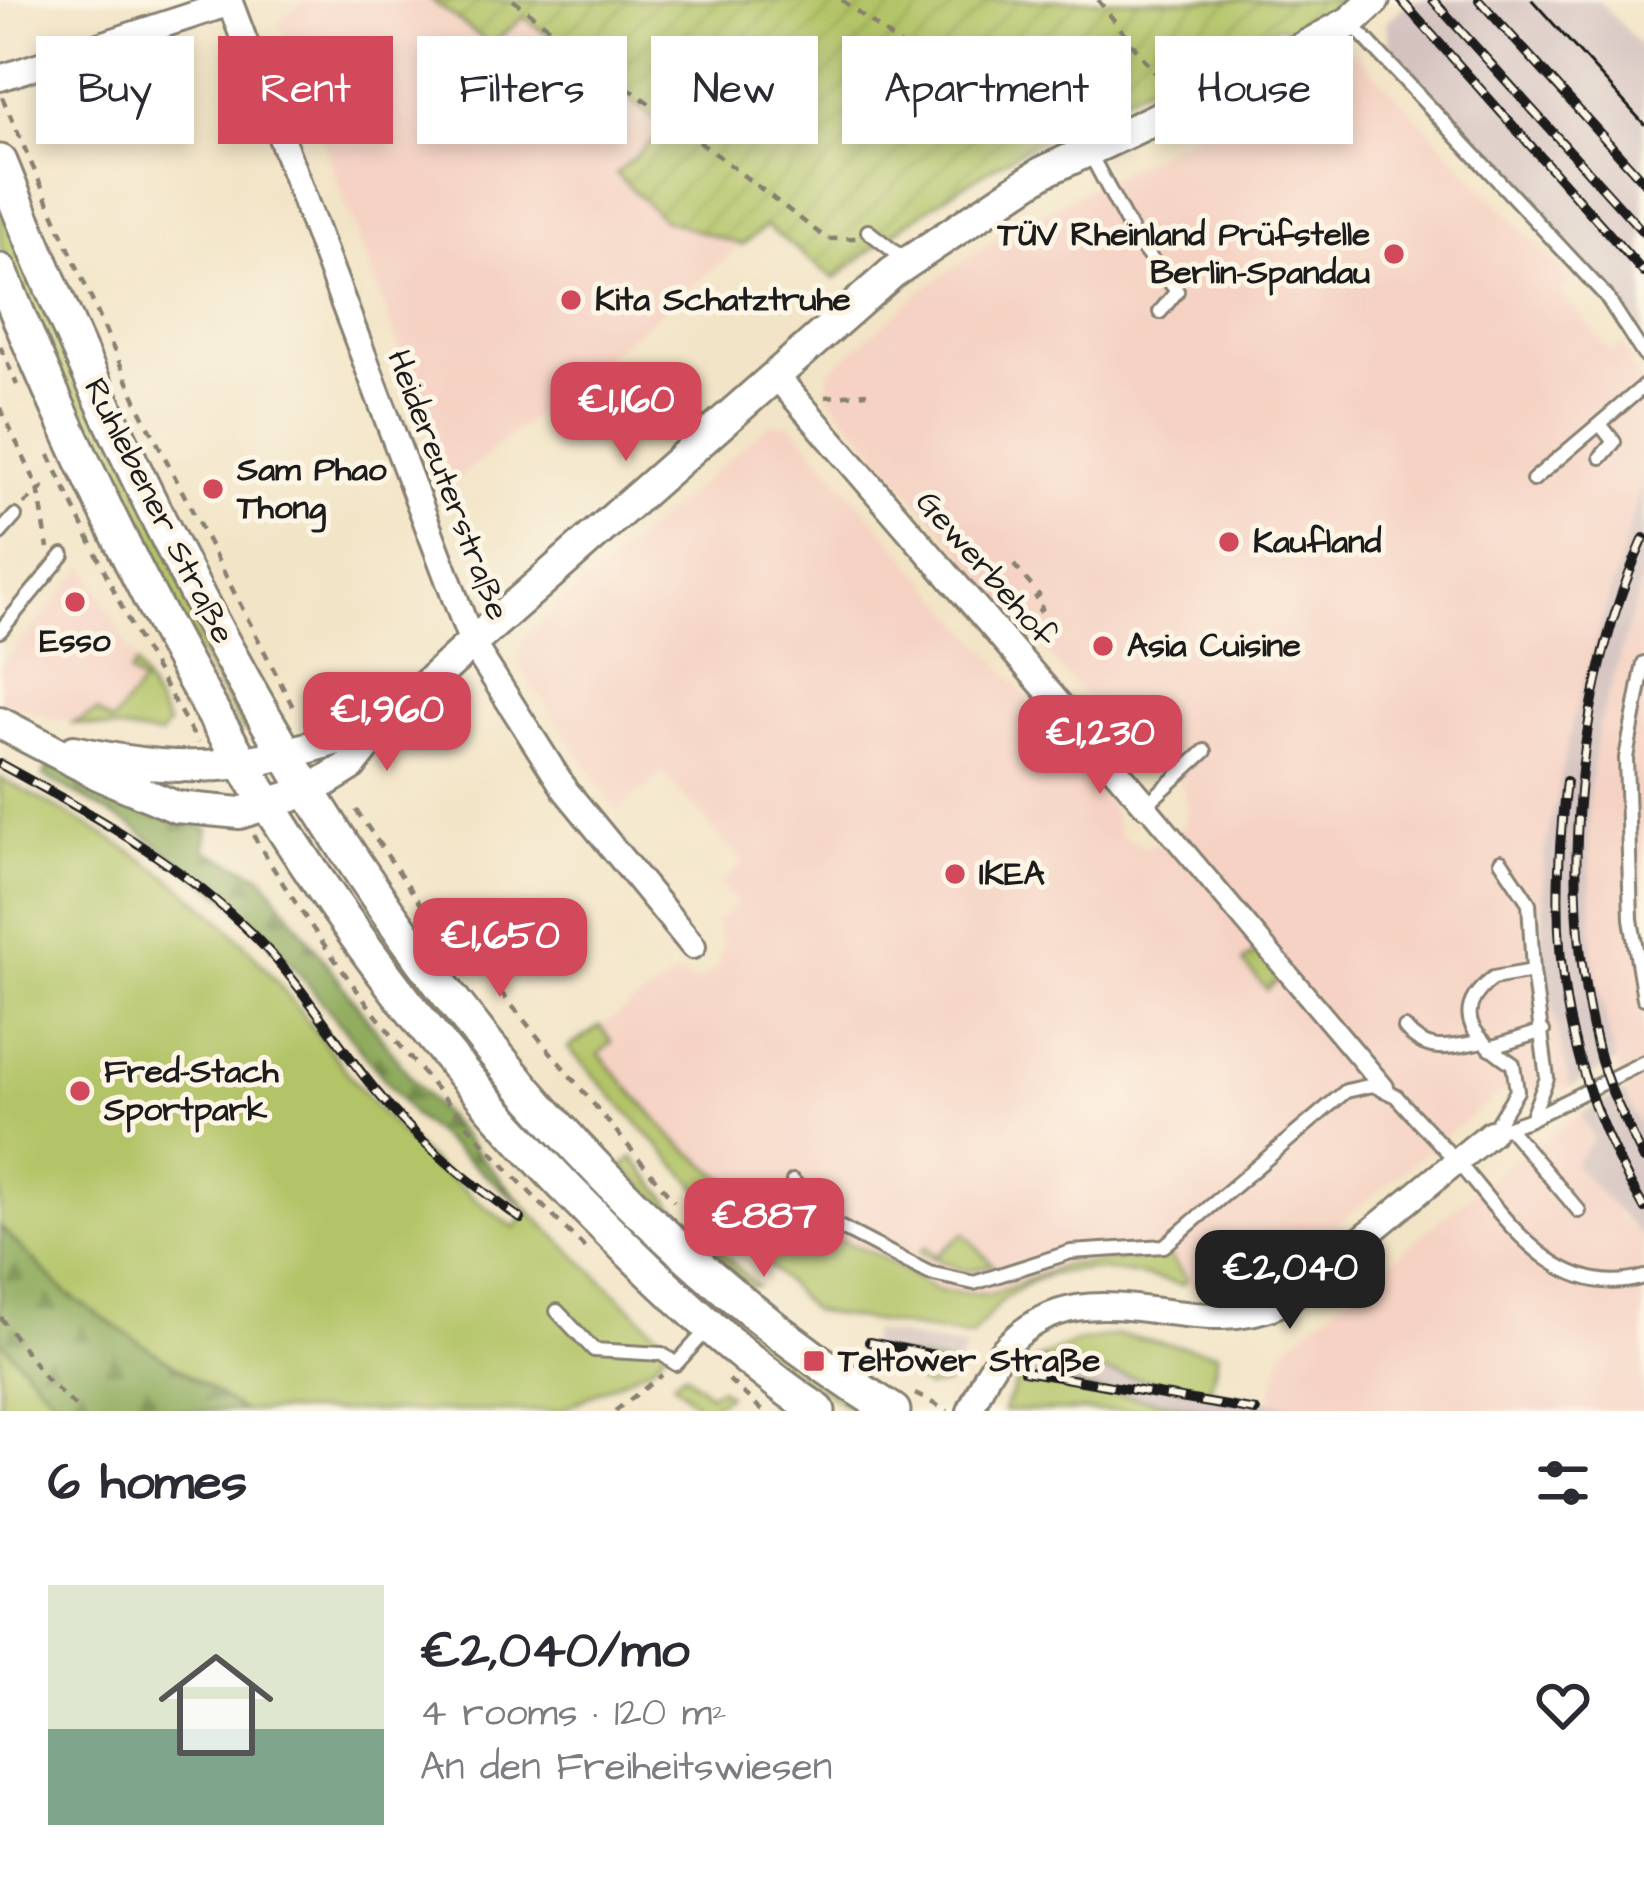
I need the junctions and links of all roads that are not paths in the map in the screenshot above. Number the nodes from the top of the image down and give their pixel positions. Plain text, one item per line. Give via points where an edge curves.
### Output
1 (1374, 0) edge
2 (230, 1) edge
3 (1350, 22) junction
4 (2, 89) edge
5 (1088, 151) junction
6 (0, 161) edge
7 (865, 235) road end
8 (907, 262) junction
9 (0, 272) edge
10 (1160, 312) dead end
11 (1644, 355) edge
12 (776, 376) junction
13 (1644, 386) edge
14 (1600, 424) junction
15 (1601, 457) dead end
16 (1533, 480) dead end
17 (15, 516) road end
18 (0, 533) edge
19 (60, 559) road end
20 (0, 631) edge
21 (472, 644) junction
22 (1644, 663) edge
23 (0, 723) edge
24 (383, 724) junction
25 (45, 744) junction
26 (1205, 751) dead end
27 (289, 756) junction
28 (239, 765) junction
29 (311, 790) junction
30 (1146, 805) junction
31 (265, 806) junction
32 (1501, 861) dead end
33 (693, 946) dead end
34 (1533, 971) junction
35 (1644, 998) edge
36 (1405, 1028) dead end
37 (1543, 1031) junction
38 (1484, 1045) junction
39 (1644, 1062) edge
40 (1384, 1087) junction
41 (1531, 1119) junction
42 (1500, 1132) junction
43 (1456, 1162) junction
44 (793, 1181) dead end
45 (1579, 1211) dead end
46 (1644, 1277) edge
47 (557, 1311) dead end
48 (710, 1326) junction
49 (902, 1401) edge
50 (818, 1411) edge
51 (970, 1411) edge

1 - 3 street
2 - 4 street
2 - 21 street, Heidereuterstraße
3 - 5 street
3 - 11 lane via 1606,296
5 - 8 street
5 - 10 lane via 1136,240 1177,291
6 - 27 main road, Ruhlebener Straße via 130,458
7 - 8 lane
8 - 12 street
9 - 28 main road, Ruhlebener Straße via 97,492
12 - 21 street
12 - 30 street, Gewerbehof
13 - 14 lane
14 - 15 lane via 1614,442
14 - 16 lane
17 - 18 lane
19 - 20 lane
21 - 24 street
21 - 33 street, Heidereuterstraße via 566,791
22 - 35 lane via 1626,758 1631,919
23 - 25 street
24 - 27 street
24 - 29 street via 350,766
25 - 28 street via 185,770
25 - 31 street via 176,807 223,814
26 - 30 lane
27 - 28 street
27 - 29 main road, Ruhlebener Straße
28 - 31 main road, Ruhlebener Straße
29 - 31 street
29 - 49 main road, Ruhlebener Straße via 455,999 612,1185 723,1291 814,1361
30 - 40 street
31 - 48 main road, Ruhlebener Straße via 356,939 483,1099
32 - 34 lane via 1529,903
34 - 37 lane
34 - 38 lane via 1493,978 1479,989 1469,1022
36 - 38 lane via 1433,1049
37 - 38 lane
37 - 41 lane via 1547,1078
38 - 42 lane via 1514,1064 1517,1091
39 - 41 lane
40 - 43 lane
40 - 44 lane via 1346,1091 1164,1246 1071,1252 974,1283 929,1273 828,1221
41 - 42 lane
42 - 43 street
42 - 45 lane
43 - 46 lane via 1520,1238 1554,1264 1616,1281
43 - 51 street, bridge via 1286,1301 1258,1315 1216,1319 1118,1304 1081,1305 1039,1320 1002,1351
47 - 48 lane via 594,1350 662,1354 676,1364
48 - 50 main road, Ruhlebener Straße

